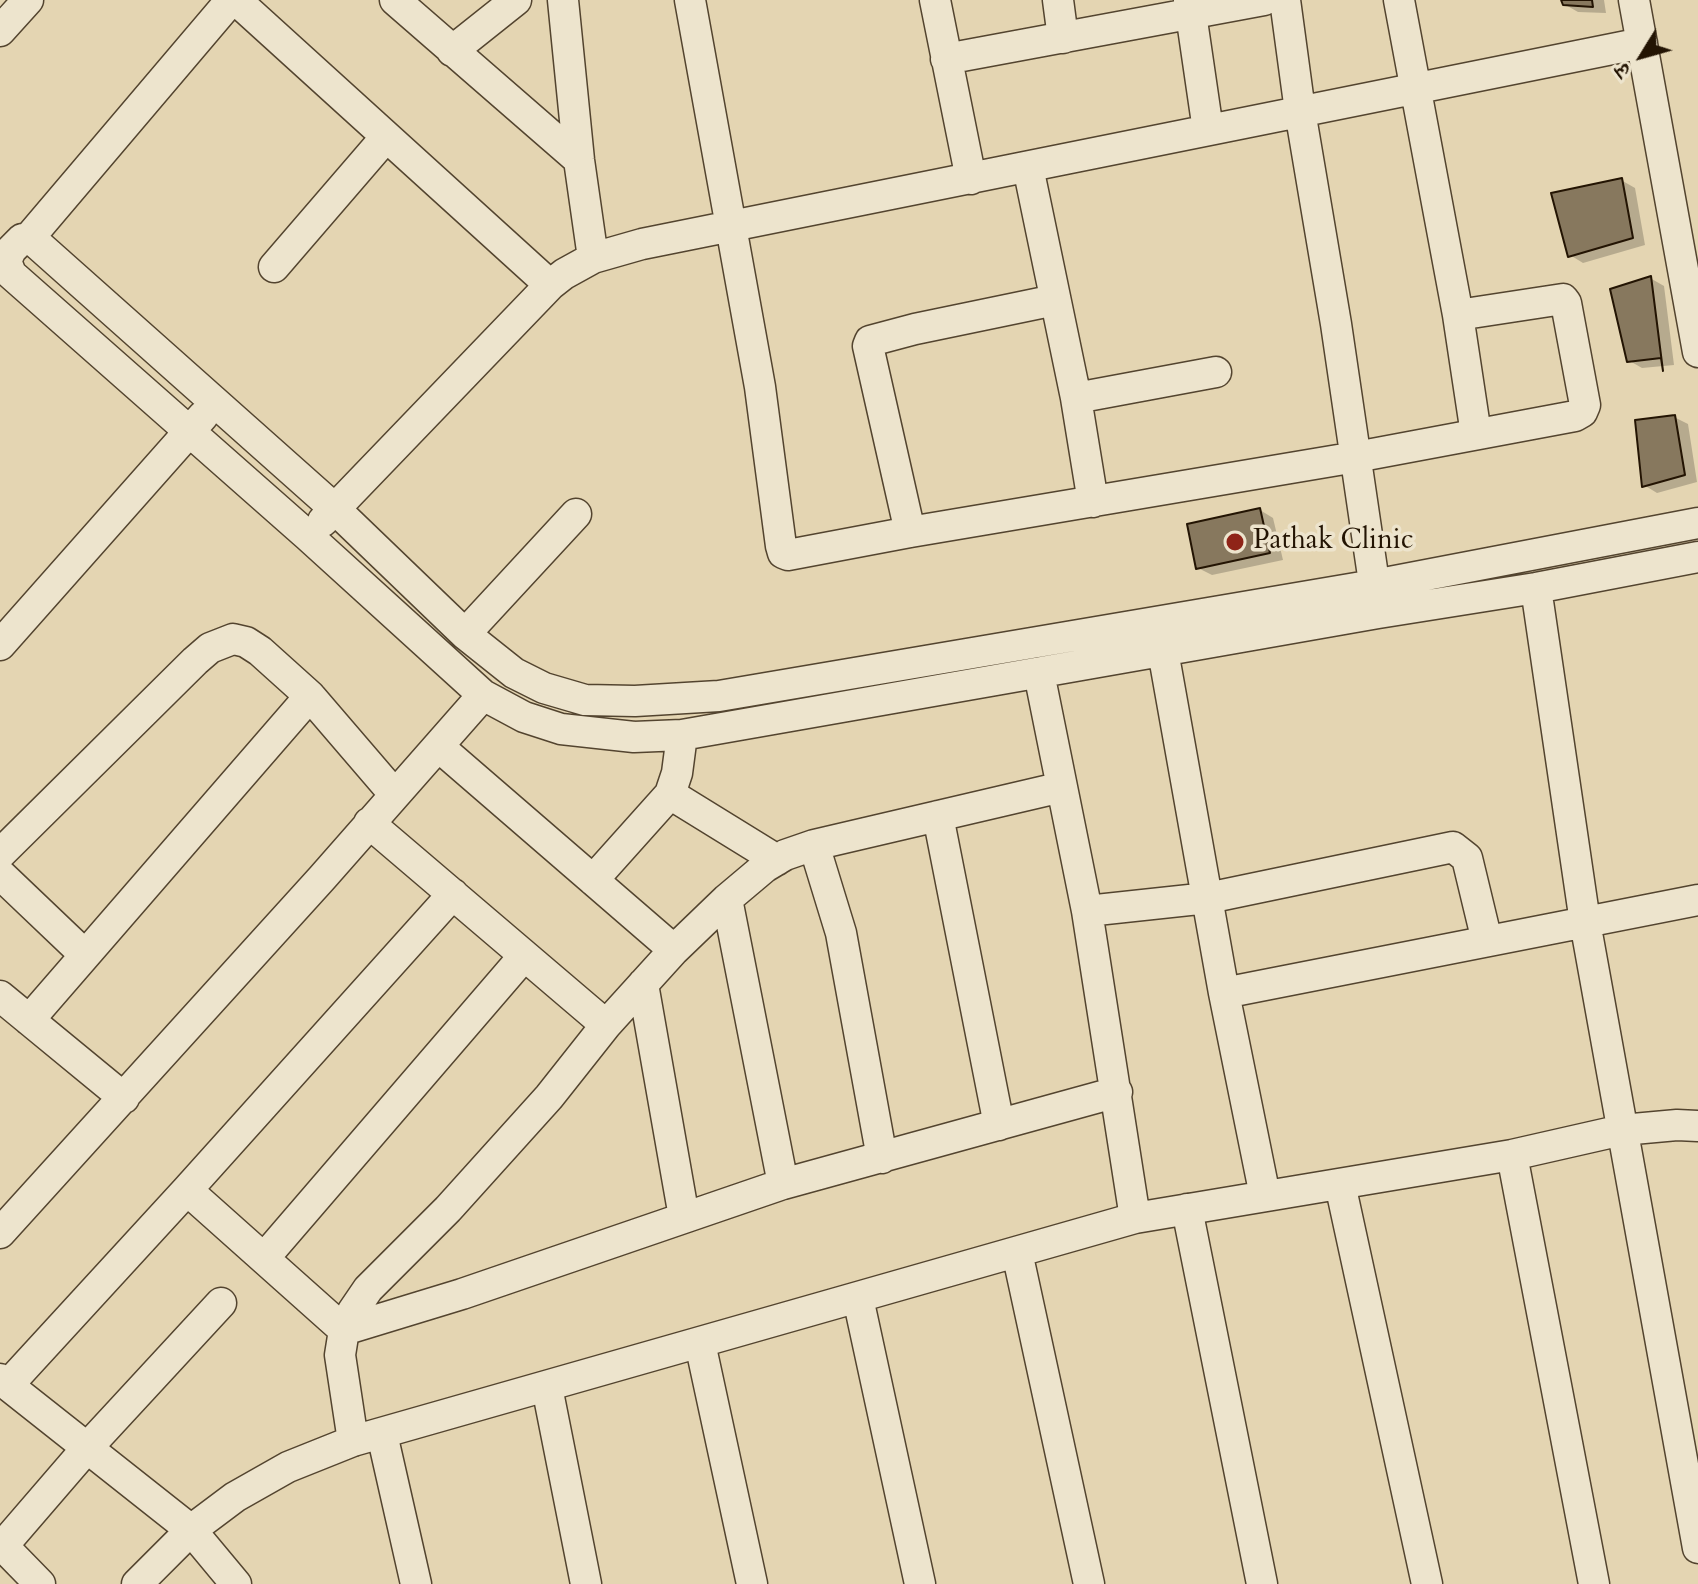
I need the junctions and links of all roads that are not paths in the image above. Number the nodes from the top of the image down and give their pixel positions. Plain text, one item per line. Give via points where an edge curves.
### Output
1 (28, 0) edge
2 (233, 0) edge
3 (395, 0) edge
4 (516, 0) edge
5 (563, 0) edge
6 (690, 0) edge
7 (935, 0) edge
8 (1058, 0) edge
9 (1264, 0) edge
10 (1285, 0) edge
11 (1399, 0) edge
12 (1634, 0) edge
13 (1190, 8) edge
14 (0, 31) edge
15 (1063, 38) junction
16 (1642, 43) junction
17 (452, 51) junction
18 (946, 59) junction
19 (1415, 88) junction
20 (1300, 111) junction
21 (1208, 130) junction
22 (386, 137) junction
23 (579, 160) junction
24 (1028, 167) junction
25 (971, 179) junction
26 (730, 228) junction
27 (29, 238) junction
28 (593, 258) junction
29 (274, 267) dead end
30 (550, 285) junction
31 (1055, 300) junction
32 (1458, 315) junction
33 (1698, 352) edge
34 (1216, 372) dead end
35 (1076, 398) junction
36 (215, 402) junction
37 (190, 431) junction
38 (1476, 434) junction
39 (1356, 457) junction
40 (1093, 502) junction
41 (335, 509) junction
42 (576, 514) dead end
43 (1698, 523) edge
44 (910, 532) junction
45 (308, 536) junction
46 (1698, 557) edge
47 (1536, 588) junction
48 (1376, 599) junction
49 (465, 634) junction
50 (0, 645) edge
51 (1163, 651) junction
52 (1039, 673) junction
53 (483, 695) junction
54 (310, 696) junction
55 (682, 735) junction
56 (438, 746) junction
57 (1062, 787) junction
58 (670, 794) junction
59 (395, 795) junction
60 (938, 816) junction
61 (369, 823) junction
62 (814, 845) junction
63 (0, 854) edge
64 (777, 860) junction
65 (0, 874) edge
66 (593, 880) junction
67 (453, 894) junction
68 (1208, 898) junction
69 (727, 899) junction
70 (1698, 900) edge
71 (1087, 911) junction
72 (1585, 922) junction
73 (1487, 941) junction
74 (674, 950) junction
75 (85, 955) junction
76 (524, 956) junction
77 (643, 984) junction
78 (1224, 993) junction
79 (0, 996) edge
80 (29, 1020) junction
81 (606, 1025) junction
82 (1117, 1092) junction
83 (124, 1098) junction
84 (999, 1125) junction
85 (1698, 1126) edge
86 (1622, 1130) junction
87 (1512, 1155) junction
88 (882, 1158) junction
89 (783, 1184) junction
90 (1340, 1184) junction
91 (187, 1190) junction
92 (1265, 1196) junction
93 (1187, 1209) junction
94 (684, 1217) junction
95 (1135, 1218) junction
96 (0, 1233) edge
97 (1017, 1252) junction
98 (265, 1257) junction
99 (858, 1298) junction
100 (221, 1303) dead end
101 (344, 1330) junction
102 (700, 1343) junction
103 (4, 1382) edge
104 (547, 1387) junction
105 (382, 1434) junction
106 (353, 1441) junction
107 (87, 1448) junction
108 (1693, 1505) edge
109 (191, 1530) junction
110 (1, 1546) edge
111 (1698, 1548) edge
112 (40, 1584) edge
113 (137, 1584) edge
114 (236, 1584) edge
115 (416, 1584) edge
116 (586, 1584) edge
117 (752, 1584) edge
118 (920, 1584) edge
119 (1089, 1584) edge
120 (1262, 1584) edge
121 (1427, 1584) edge
122 (1594, 1584) edge

1 - 14 street
2 - 22 street
2 - 27 street
3 - 17 street
4 - 17 street
5 - 23 street
6 - 26 street
7 - 18 street
8 - 15 street
9 - 13 street
10 - 20 street
11 - 19 street
12 - 16 street
13 - 15 street
13 - 21 street
15 - 18 street
16 - 19 street
16 - 33 street
17 - 23 street
18 - 25 street
19 - 20 street
19 - 32 street
20 - 21 street
20 - 39 street
21 - 24 street
22 - 29 street
22 - 30 street
23 - 28 street
24 - 25 street
24 - 31 street
25 - 26 street
26 - 28 street
26 - 44 street via 760,387 783,553 797,555
27 - 36 street
27 - 37 street via 11,250 8,271
28 - 30 street
30 - 41 street
31 - 35 street
31 - 44 street via 870,341
32 - 38 street
32 - 38 street via 1563,299 1585,405 1575,416
34 - 35 street
35 - 40 street
36 - 37 street
36 - 41 street
37 - 45 street
37 - 50 street
38 - 39 street
39 - 40 street
39 - 48 street
40 - 44 street
41 - 45 street
41 - 49 street
42 - 49 street
43 - 48 street
45 - 53 street
46 - 47 street
47 - 48 street
47 - 72 street
48 - 49 street via 719,696 635,701 585,700 544,688 514,673
48 - 51 street
51 - 52 street
51 - 68 street
52 - 55 street
52 - 57 street
53 - 55 street via 561,729 634,737
53 - 56 street
54 - 59 street
54 - 63 street via 246,642 223,641 195,661
54 - 75 street
55 - 58 street
56 - 59 street
56 - 66 street
57 - 60 street
57 - 71 street
58 - 64 street
58 - 66 street
59 - 61 street
60 - 62 street
60 - 84 street
61 - 67 street
61 - 83 street
62 - 64 street
62 - 88 street via 841,933
64 - 69 street
65 - 75 street
66 - 74 street
67 - 76 street
67 - 91 street
68 - 71 street
68 - 73 street via 1453,847 1467,858
68 - 78 street
69 - 74 street
69 - 89 street
70 - 72 street
71 - 82 street
72 - 73 street
72 - 86 street
73 - 78 street
74 - 77 street
75 - 80 street
76 - 81 street
76 - 98 street
77 - 81 street
77 - 94 street
78 - 92 street
79 - 80 street
80 - 83 street
81 - 101 street via 549,1097 368,1289
82 - 84 street
82 - 95 street
83 - 96 street
84 - 88 street
85 - 86 street
86 - 87 street
86 - 108 street
87 - 90 street
87 - 122 street
88 - 89 street
89 - 94 street
90 - 92 street
90 - 121 street
91 - 98 street
91 - 103 street
92 - 93 street
93 - 95 street
93 - 120 street
94 - 101 street
95 - 97 street
97 - 99 street
97 - 119 street
98 - 101 street
99 - 102 street
99 - 118 street
100 - 107 street
101 - 106 street via 341,1373
102 - 104 street
102 - 117 street
103 - 107 street
104 - 105 street
104 - 116 street
105 - 106 street
105 - 115 street
106 - 109 street via 288,1467
107 - 109 street
107 - 110 street
108 - 111 street
109 - 113 street
109 - 114 street
110 - 112 street

